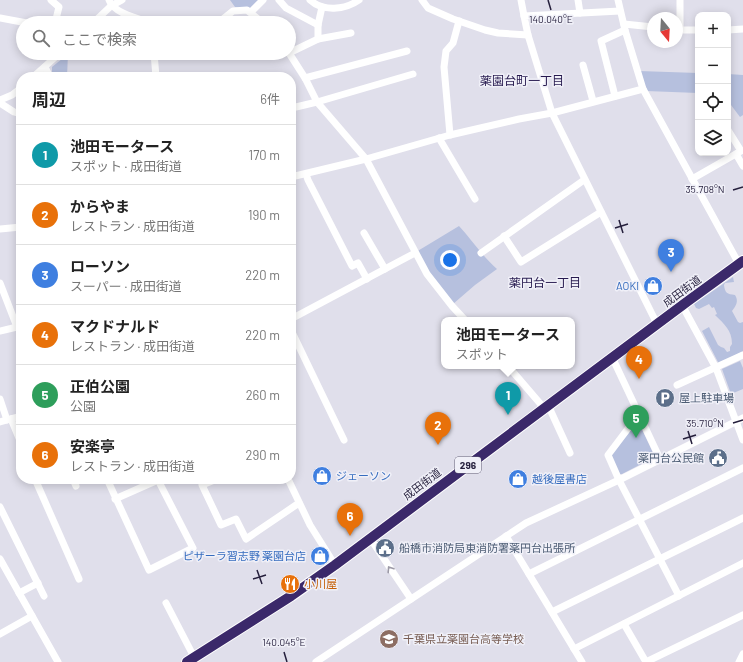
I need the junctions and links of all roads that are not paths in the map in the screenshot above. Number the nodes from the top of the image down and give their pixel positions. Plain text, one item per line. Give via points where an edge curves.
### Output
1 (51, 0) edge
2 (122, 0) edge
3 (263, 0) edge
4 (278, 0) edge
5 (310, 0) edge
6 (358, 0) edge
7 (422, 0) edge
8 (521, 0) edge
9 (578, 0) edge
10 (618, 0) edge
11 (680, 0) edge
12 (110, 3) edge
13 (322, 6) junction
14 (620, 11) junction
15 (251, 12) junction
16 (679, 12) edge
17 (580, 13) junction
18 (57, 16) edge
19 (99, 16) edge
20 (129, 16) edge
21 (227, 16) edge
22 (255, 16) edge
23 (524, 16) junction
24 (0, 18) edge
25 (16, 21) edge
26 (458, 21) junction
27 (318, 25) junction
28 (624, 27) junction
29 (647, 27) edge
30 (743, 29) edge
31 (683, 30) edge
32 (695, 30) edge
33 (731, 30) edge
34 (351, 33) dead end
35 (528, 35) junction
36 (318, 39) junction
37 (296, 50) edge
38 (407, 51) dead end
39 (52, 60) edge
40 (155, 60) edge
41 (293, 60) edge
42 (583, 65) dead end
43 (45, 67) junction
44 (39, 72) edge
45 (48, 72) edge
46 (156, 72) edge
47 (413, 74) dead end
48 (305, 78) junction
49 (643, 88) junction
50 (16, 92) edge
51 (615, 96) junction
52 (593, 101) junction
53 (0, 102) edge
54 (317, 102) junction
55 (296, 107) edge
56 (16, 113) edge
57 (552, 113) junction
58 (450, 135) junction
59 (731, 135) edge
60 (439, 138) junction
61 (736, 154) junction
62 (366, 159) junction
63 (743, 166) edge
64 (306, 174) junction
65 (296, 176) edge
66 (692, 178) junction
67 (584, 180) junction
68 (475, 199) dead end
69 (601, 212) junction
70 (16, 227) edge
71 (0, 229) edge
72 (364, 233) dead end
73 (504, 236) junction
74 (481, 252) dead end
75 (415, 253) junction
76 (741, 263) edge
77 (385, 269) junction
78 (366, 279) junction
79 (0, 283) edge
80 (682, 305) junction
81 (296, 317) edge
82 (462, 317) edge
83 (16, 324) edge
84 (657, 324) junction
85 (16, 327) edge
86 (0, 331) edge
87 (296, 340) edge
88 (743, 355) edge
89 (612, 357) junction
90 (716, 368) junction
91 (511, 369) edge
92 (677, 385) dead end
93 (0, 399) edge
94 (546, 406) junction
95 (640, 414) junction
96 (16, 417) edge
97 (743, 418) edge
98 (6, 420) edge
99 (736, 422) junction
100 (16, 435) edge
101 (344, 440) dead end
102 (743, 440) edge
103 (570, 453) dead end
104 (660, 459) junction
105 (743, 468) edge
106 (619, 480) junction
107 (37, 484) edge
108 (109, 484) edge
109 (149, 484) edge
110 (160, 484) edge
111 (204, 484) edge
112 (290, 484) edge
113 (115, 499) junction
114 (299, 504) junction
115 (0, 507) edge
116 (743, 518) edge
117 (639, 519) junction
118 (506, 536) junction
119 (370, 538) junction
120 (0, 559) edge
121 (660, 559) junction
122 (743, 563) edge
123 (335, 565) junction
124 (529, 574) junction
125 (79, 579) dead end
126 (38, 583) junction
127 (19, 593) junction
128 (44, 596) dead end
129 (679, 596) junction
130 (410, 600) junction
131 (166, 603) dead end
132 (552, 612) junction
133 (743, 615) edge
134 (32, 616) junction
135 (624, 624) junction
136 (0, 634) edge
137 (574, 649) junction
138 (743, 654) edge
139 (191, 660) edge
140 (58, 662) edge
141 (316, 662) edge
142 (582, 662) edge
143 (646, 662) edge
144 (739, 662) edge

1 - 18 street via 59,7
2 - 12 street
3 - 15 street
4 - 27 street via 286,8
5 - 13 street
6 - 13 street via 343,7
7 - 26 street via 428,8
8 - 23 street
9 - 17 street
10 - 14 street
11 - 16 street
12 - 19 street
12 - 20 street
13 - 27 street
14 - 17 street
14 - 28 street
15 - 21 street via 233,11
15 - 22 street
17 - 23 street
23 - 35 street
24 - 25 street
26 - 35 street via 498,33
26 - 58 street via 453,43 446,51 444,67
27 - 36 street
28 - 29 street
28 - 49 street
28 - 51 street via 601,41
30 - 33 street
31 - 32 street
34 - 36 street
35 - 57 street
36 - 37 street
38 - 48 street
39 - 43 street
40 - 46 street
41 - 48 street
42 - 52 street
43 - 44 street
43 - 45 street
47 - 54 street
48 - 54 street
49 - 51 street
49 - 66 street
50 - 53 street
51 - 52 street
52 - 57 street
53 - 56 street
54 - 55 street
54 - 62 street
57 - 58 street
57 - 67 street
58 - 60 street
59 - 61 street via 741,151
60 - 62 street
60 - 68 street
61 - 63 street
61 - 66 street
62 - 64 street
62 - 75 street
64 - 65 street
64 - 78 street via 352,266 358,263
66 - 76 street
67 - 69 street
67 - 73 street
69 - 73 street via 521,262
69 - 84 street
70 - 71 street
72 - 77 street
73 - 74 street
75 - 77 street
75 - 82 street via 427,274
76 - 80 highway, 成田街道 / 296
77 - 78 street
78 - 81 street
79 - 83 street
80 - 84 highway, 成田街道 / 296
80 - 90 street
84 - 89 highway, 成田街道 / 296
85 - 86 street
87 - 101 street
88 - 90 street
89 - 94 highway, 成田街道 / 296
89 - 95 street
90 - 92 street
90 - 99 street
91 - 94 street
93 - 98 street
94 - 103 street
94 - 119 highway, 成田街道 / 296
95 - 104 street
95 - 106 street via 608,455
96 - 98 street
97 - 99 street
98 - 100 street
99 - 102 street
99 - 104 street
104 - 106 street
105 - 117 street
106 - 117 street
106 - 118 street via 526,522
107 - 125 street
108 - 113 street
109 - 113 street
110 - 113 street via 193,548 149,570
111 - 114 street via 202,485 221,525 236,519 246,539
112 - 114 street
114 - 123 street
115 - 126 street
116 - 121 street
117 - 121 street
117 - 124 street
118 - 124 street
118 - 130 street
119 - 123 highway, 成田街道 / 296
130 -> 119 street
120 - 127 street
121 - 129 street
121 - 132 street
122 - 129 street
123 - 139 highway, 成田街道 / 296
124 - 132 street
126 - 127 street
126 - 128 street
127 - 134 street
129 - 135 street
130 - 141 street
131 - 139 street
132 - 137 street
133 - 143 street
134 - 136 street
134 - 140 street
135 - 137 street
135 - 143 street
137 - 142 street
138 - 144 street

